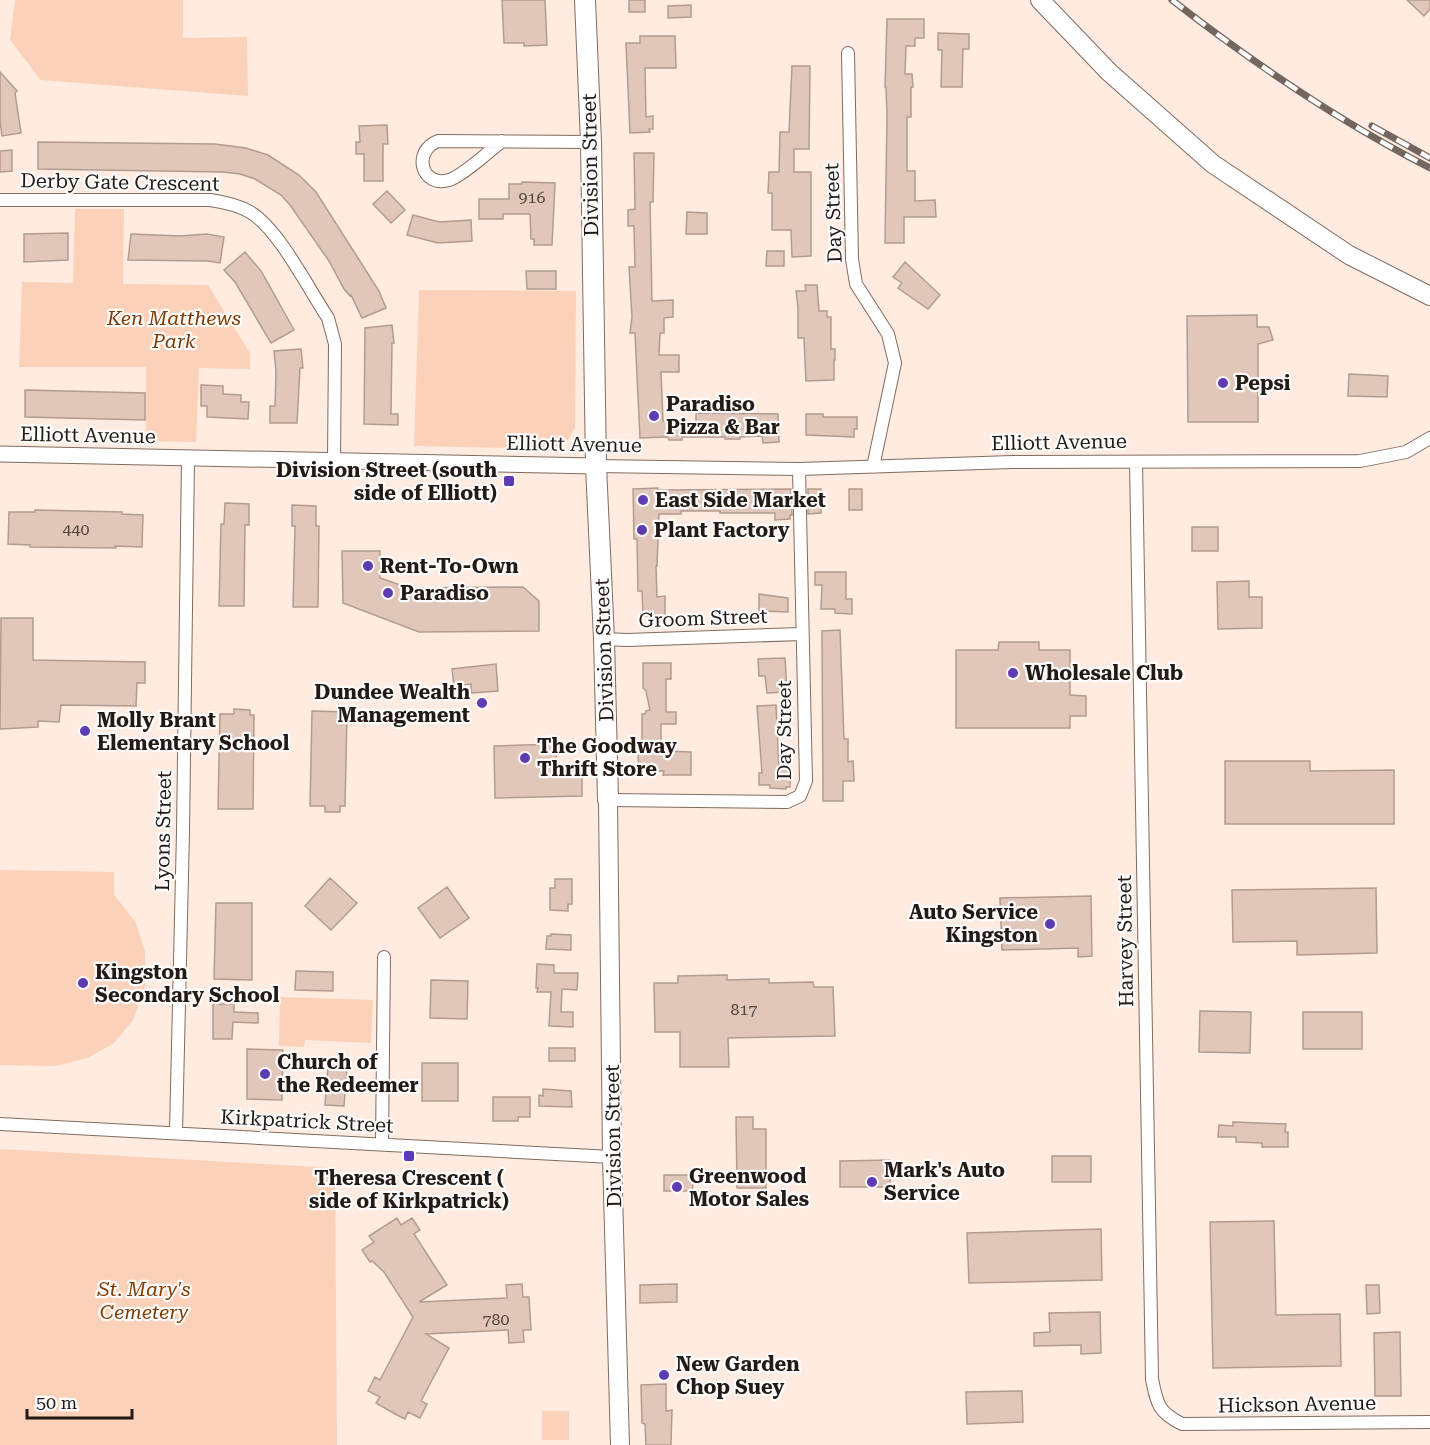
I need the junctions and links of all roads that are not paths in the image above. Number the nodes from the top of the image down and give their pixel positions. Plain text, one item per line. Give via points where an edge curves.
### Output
1 (585, 0) edge
2 (1040, 0) edge
3 (848, 53) dead end
4 (502, 141) junction
5 (591, 142) junction
6 (0, 200) edge
7 (1430, 296) edge
8 (1430, 438) edge
9 (0, 454) edge
10 (188, 459) junction
11 (334, 461) junction
12 (1136, 462) junction
13 (596, 466) junction
14 (873, 467) junction
15 (799, 469) junction
16 (802, 634) junction
17 (604, 639) junction
18 (608, 800) junction
19 (384, 957) dead end
20 (0, 1124) edge
21 (176, 1132) junction
22 (382, 1144) junction
23 (612, 1157) junction
24 (1166, 1416) joint
25 (1430, 1422) edge
26 (620, 1445) edge

1 - 5 main road, Division Street
2 - 7 main road via 1109,72 1213,164 1349,255
3 - 14 street, Day Street via 852,259 856,284 888,334 895,363
4 - 4 street via 430,144 424,153 424,171 430,178 451,180
4 - 5 street
5 - 13 main road, Division Street
6 - 11 street, Derby Gate Crescent via 210,200 233,204 264,222 333,331
8 - 12 street, Elliott Avenue via 1406,452 1360,460
9 - 10 street, Elliott Avenue
10 - 11 street, Elliott Avenue
10 - 21 street, Lyons Street
11 - 13 street, Elliott Avenue
12 - 14 street, Elliott Avenue
12 - 24 street, Harvey Street via 1152,1379 1156,1399
13 - 15 street, Elliott Avenue
13 - 17 main road, Division Street
14 - 15 street, Elliott Avenue
15 - 16 street, Day Street
16 - 17 street, Groom Street
16 - 18 street, Day Street via 806,781 800,796 787,802
17 - 18 main road, Division Street
18 - 23 main road, Division Street
19 - 22 street
20 - 21 street, Kirkpatrick Street
21 - 22 street, Kirkpatrick Street
22 - 23 street, Kirkpatrick Street
23 - 26 main road, Division Street
24 - 25 street, Hickson Avenue via 1182,1424 1202,1425

